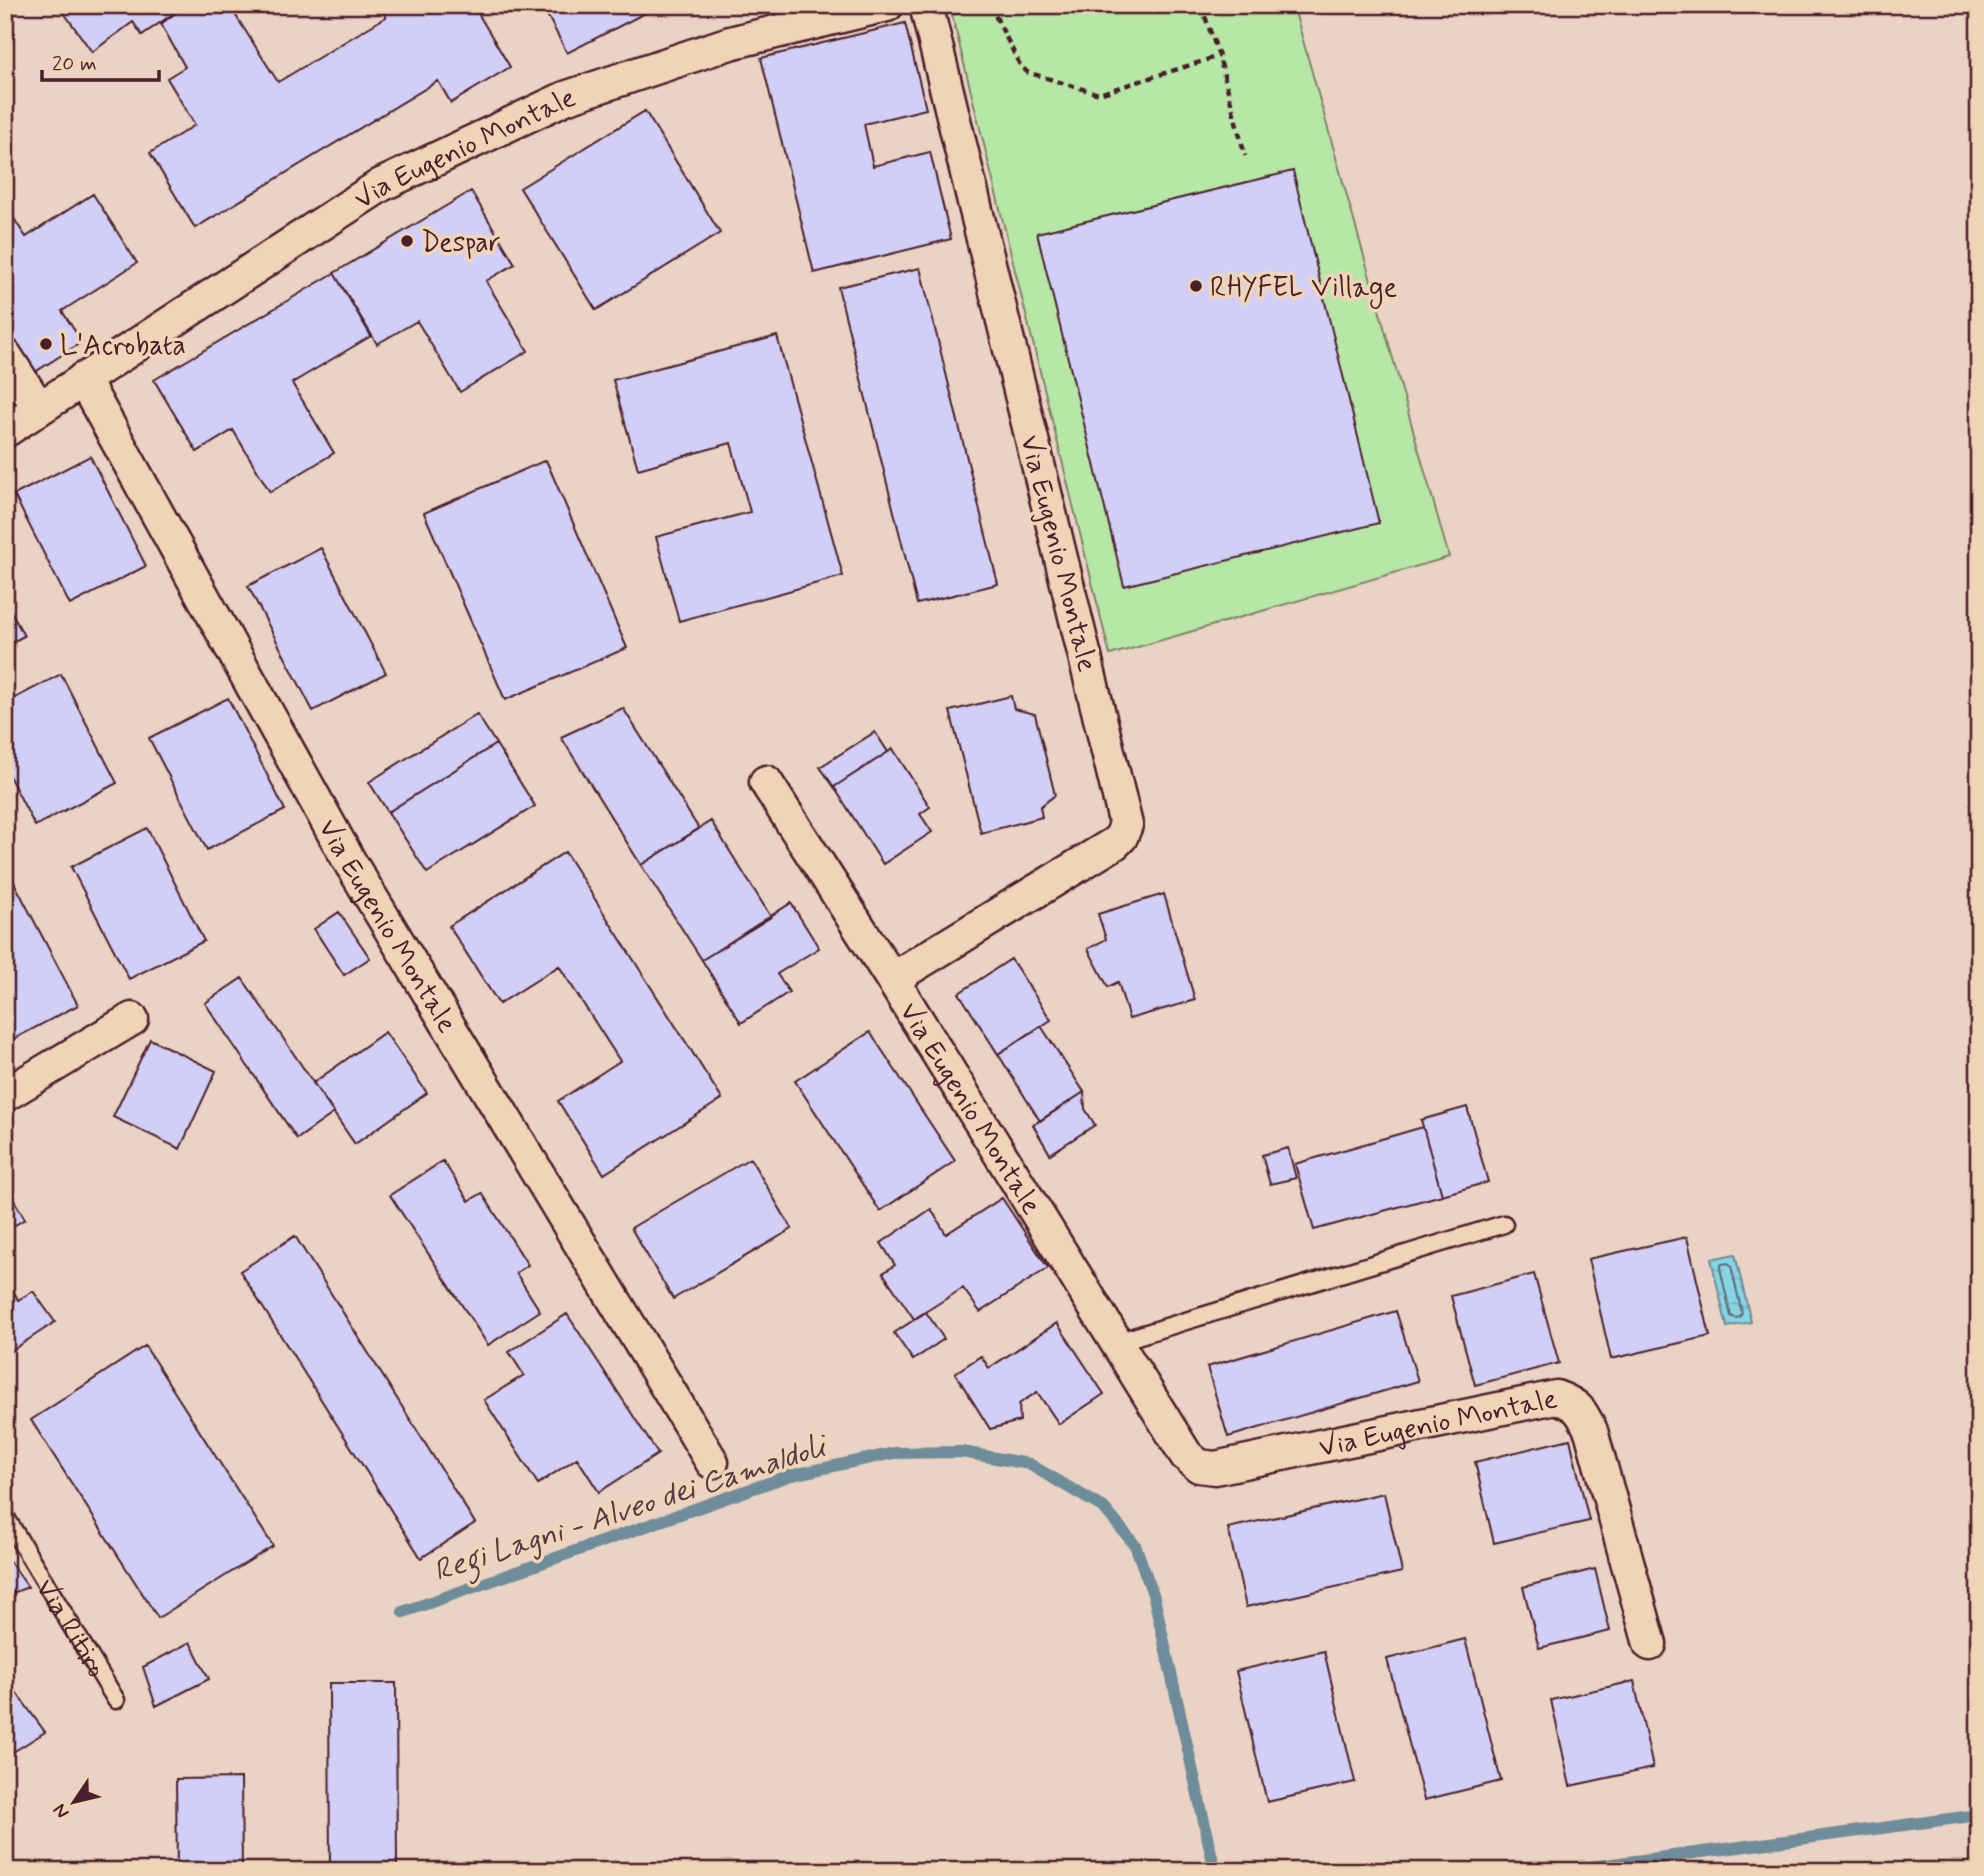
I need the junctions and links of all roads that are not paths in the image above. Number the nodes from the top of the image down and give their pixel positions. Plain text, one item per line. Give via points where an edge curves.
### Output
1 (887, 5) edge
2 (926, 5) edge
3 (5, 355) edge
4 (83, 379) junction
5 (39, 408) junction
6 (5, 431) edge
7 (766, 782) dead end
8 (891, 979) junction
9 (132, 1019) dead end
10 (5, 1095) edge
11 (1504, 1224) dead end
12 (1117, 1342) junction
13 (712, 1462) dead end
14 (5, 1516) edge
15 (1650, 1644) dead end
16 (116, 1700) dead end

1 - 4 street, Via Eugenio Montale via 730,43 565,98 381,185
2 - 8 street, Via Eugenio Montale via 1126,825 1115,843
3 - 5 street
4 - 5 street, Via Eugenio Montale
4 - 13 street, Via Eugenio Montale via 348,859
5 - 6 street, Via Eugenio Montale
7 - 8 street, Via Eugenio Montale
8 - 12 street, Via Eugenio Montale
9 - 10 street
11 - 12 lane
12 - 15 street, Via Eugenio Montale via 1186,1455 1199,1466 1215,1468 1556,1397 1573,1403 1591,1431
14 - 16 lane, Via Ritiro

